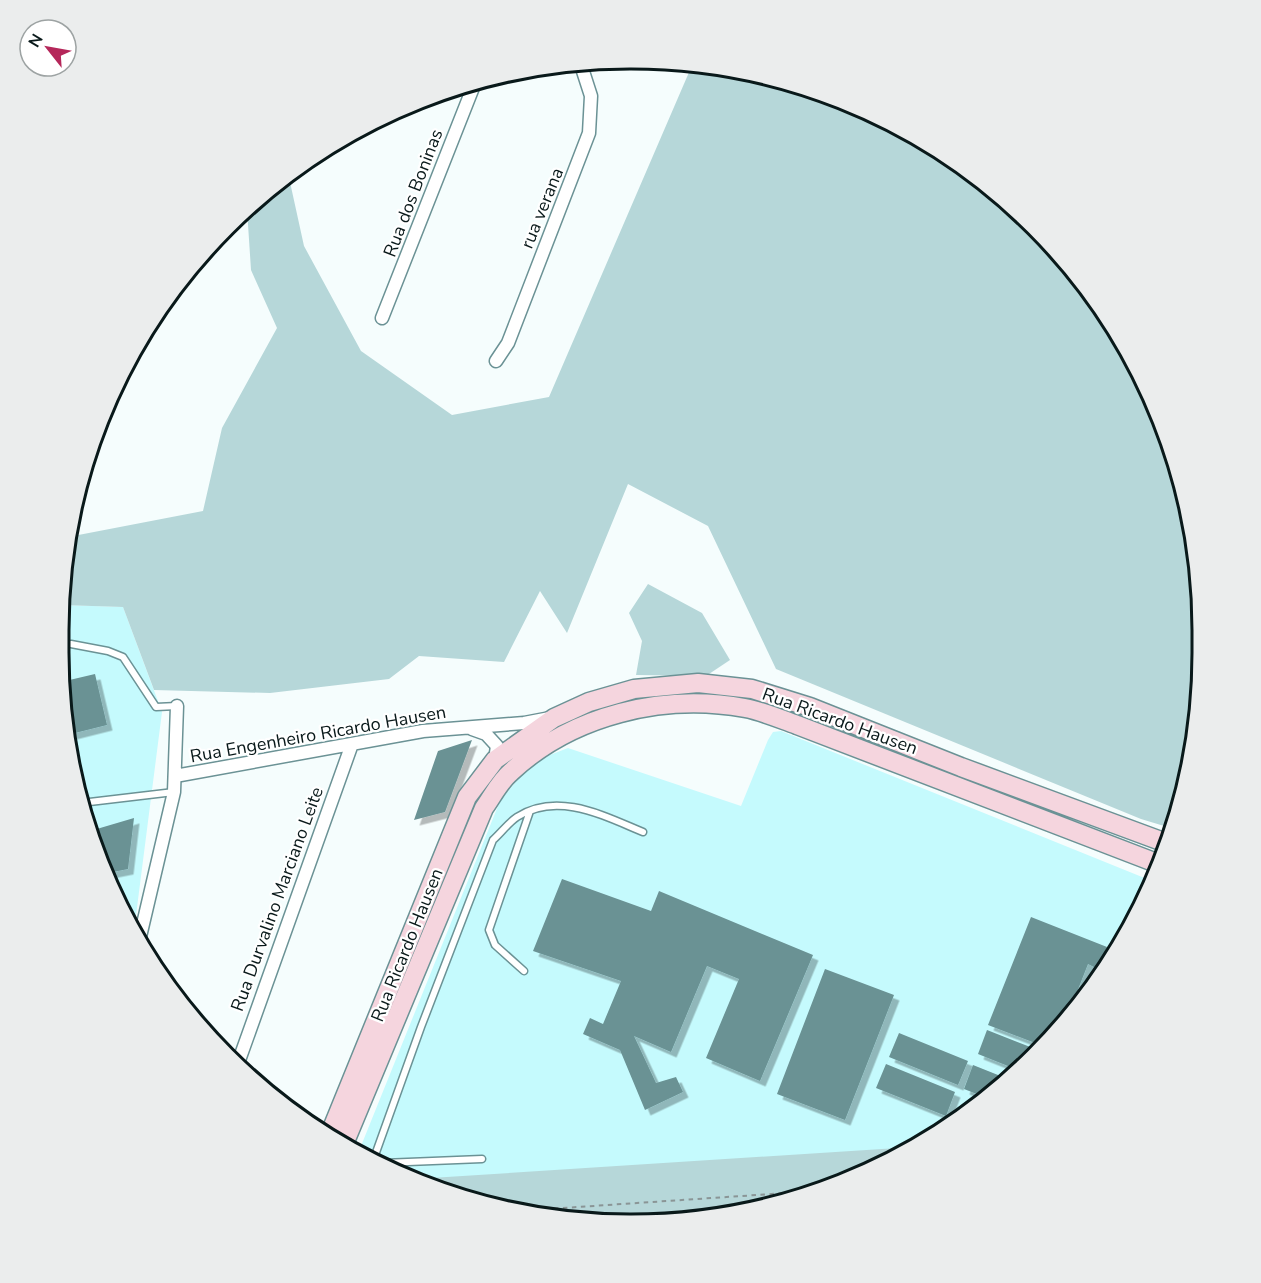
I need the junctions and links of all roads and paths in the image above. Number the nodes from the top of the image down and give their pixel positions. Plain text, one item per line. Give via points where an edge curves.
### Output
1 (583, 71) edge
2 (471, 92) edge
3 (382, 318) dead end
4 (496, 362) dead end
5 (71, 644) dead end
6 (177, 706) joint
7 (554, 718) junction
8 (468, 728) junction
9 (352, 744) junction
10 (495, 760) junction
11 (175, 776) junction
12 (174, 792) junction
13 (89, 802) edge
14 (530, 811) junction
15 (643, 832) dead end
16 (1159, 840) edge
17 (1151, 861) edge
18 (142, 929) edge
19 (524, 970) dead end
20 (240, 1057) edge
21 (332, 1128) edge
22 (347, 1137) edge
23 (376, 1153) edge
24 (482, 1159) dead end
25 (397, 1162) edge
26 (781, 1193) edge
27 (554, 1209) edge

1 - 4 street, rua verana via 591,96 590,133 508,343
2 - 3 street, Rua dos Boninas
5 - 6 lane via 123,657 156,707
6 - 11 street
7 - 8 street, Rua Engenheiro Ricardo Hausen
7 - 10 street, Rua Ricardo Hausen
7 - 16 street, Rua Ricardo Hausen via 589,702 634,689 698,683 752,689 810,707
8 - 9 street, Rua Engenheiro Ricardo Hausen via 423,731
8 - 10 street, Rua Engenheiro Ricardo Hausen via 486,734 497,746
9 - 11 street, Rua Engenheiro Ricardo Hausen
9 - 20 street, Rua Durvalino Marciano Leite
10 - 21 street, Rua Ricardo Hausen via 467,797
11 - 12 street
12 - 13 lane
12 - 18 street
14 - 15 lane via 551,805 584,808
14 - 19 lane via 489,930 495,945
14 - 23 lane via 517,817 493,840
17 - 22 street, Rua Ricardo Hausen via 746,708 696,703 638,709 599,719 565,733 510,772 483,808
24 - 25 lane
26 - 27 path

